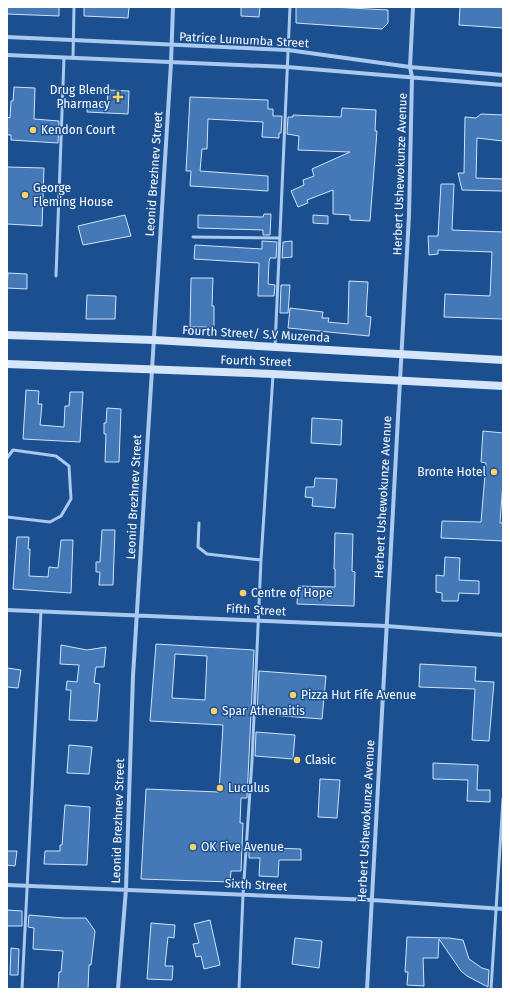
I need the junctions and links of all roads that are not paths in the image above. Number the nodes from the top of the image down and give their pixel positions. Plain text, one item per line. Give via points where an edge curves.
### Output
1 (74, 7) edge
2 (173, 7) edge
3 (290, 7) edge
4 (413, 7) edge
5 (7, 38) edge
6 (73, 41) junction
7 (171, 45) junction
8 (288, 50) junction
9 (7, 55) edge
10 (64, 58) junction
11 (73, 58) junction
12 (171, 63) junction
13 (287, 67) junction
14 (410, 67) junction
15 (503, 75) edge
16 (412, 77) junction
17 (503, 85) edge
18 (194, 237) dead end
19 (279, 238) junction
20 (56, 276) dead end
21 (7, 336) edge
22 (154, 340) junction
23 (275, 348) junction
24 (402, 353) junction
25 (503, 360) edge
26 (7, 364) edge
27 (152, 370) junction
28 (273, 374) junction
29 (400, 380) junction
30 (503, 386) edge
31 (7, 458) edge
32 (7, 517) edge
33 (199, 523) dead end
34 (261, 560) junction
35 (7, 610) edge
36 (41, 611) junction
37 (137, 615) junction
38 (259, 620) junction
39 (386, 626) junction
40 (503, 635) edge
41 (503, 799) edge
42 (7, 885) edge
43 (27, 885) junction
44 (126, 889) junction
45 (243, 895) junction
46 (372, 900) junction
47 (496, 908) junction
48 (503, 909) edge
49 (22, 989) edge
50 (118, 989) edge
51 (239, 989) edge
52 (367, 989) edge
53 (491, 989) edge

1 - 6 lane
2 - 7 street, Leonid Brezhnev Street
3 - 8 lane
4 - 14 street, Herbert Ushewokunze Avenue
5 - 6 street, Patrice Lumumba Street
6 - 7 street, Patrice Lumumba Street
6 - 11 lane
7 - 8 street, Patrice Lumumba Street
7 - 12 street, Leonid Brezhnev Street
8 - 13 lane
8 - 14 street, Patrice Lumumba Street
9 - 10 street, Patrice Lumumba Street
10 - 11 street, Patrice Lumumba Street
10 - 20 lane
11 - 12 street, Patrice Lumumba Street
12 - 13 street, Patrice Lumumba Street
12 - 22 street, Leonid Brezhnev Street
13 - 16 street, Patrice Lumumba Street
13 - 19 lane
14 - 15 street, Patrice Lumumba Street
14 - 16 street, Herbert Ushewokunze Avenue
16 - 17 street, Patrice Lumumba Street
16 - 24 street, Herbert Ushewokunze Avenue
18 - 19 lane
19 - 23 lane
21 - 22 main road, Fourth Street/ S.V Muzenda
22 - 23 main road, Fourth Street/ S.V Muzenda
22 - 27 street, Leonid Brezhnev Street
23 - 24 main road, Fourth Street/ S.V Muzenda
24 - 25 main road, Fourth Street/ S.V Muzenda
24 - 29 street, Herbert Ushewokunze Avenue
26 - 27 main road, Fourth Street
27 - 28 main road, Fourth Street
27 - 37 street, Leonid Brezhnev Street
28 - 29 main road, Fourth Street
28 - 34 lane
29 - 30 main road, Fourth Street
29 - 39 street, Herbert Ushewokunze Avenue
31 - 32 lane via 13,450 56,456 69,466 71,499 61,516 50,522
33 - 34 lane via 198,547 207,554
34 - 38 lane
35 - 36 street, Fifth Street
36 - 37 street, Fifth Street
36 - 43 lane
37 - 38 street, Fifth Street
37 - 44 street, Leonid Brezhnev Street
38 - 39 street, Fifth Street
38 - 45 lane
39 - 40 street, Fifth Street
39 - 46 street, Herbert Ushewokunze Avenue
41 - 47 lane
42 - 43 street, Sixth Street
43 - 44 street, Sixth Street
43 - 49 lane
44 - 45 street, Sixth Street
44 - 50 street, Leonid Brezhnev Street
45 - 46 street, Sixth Street
45 - 51 lane
46 - 47 street, Sixth Street
46 - 52 street, Herbert Ushewokunze Avenue
47 - 48 street, Sixth Street
47 - 53 lane

